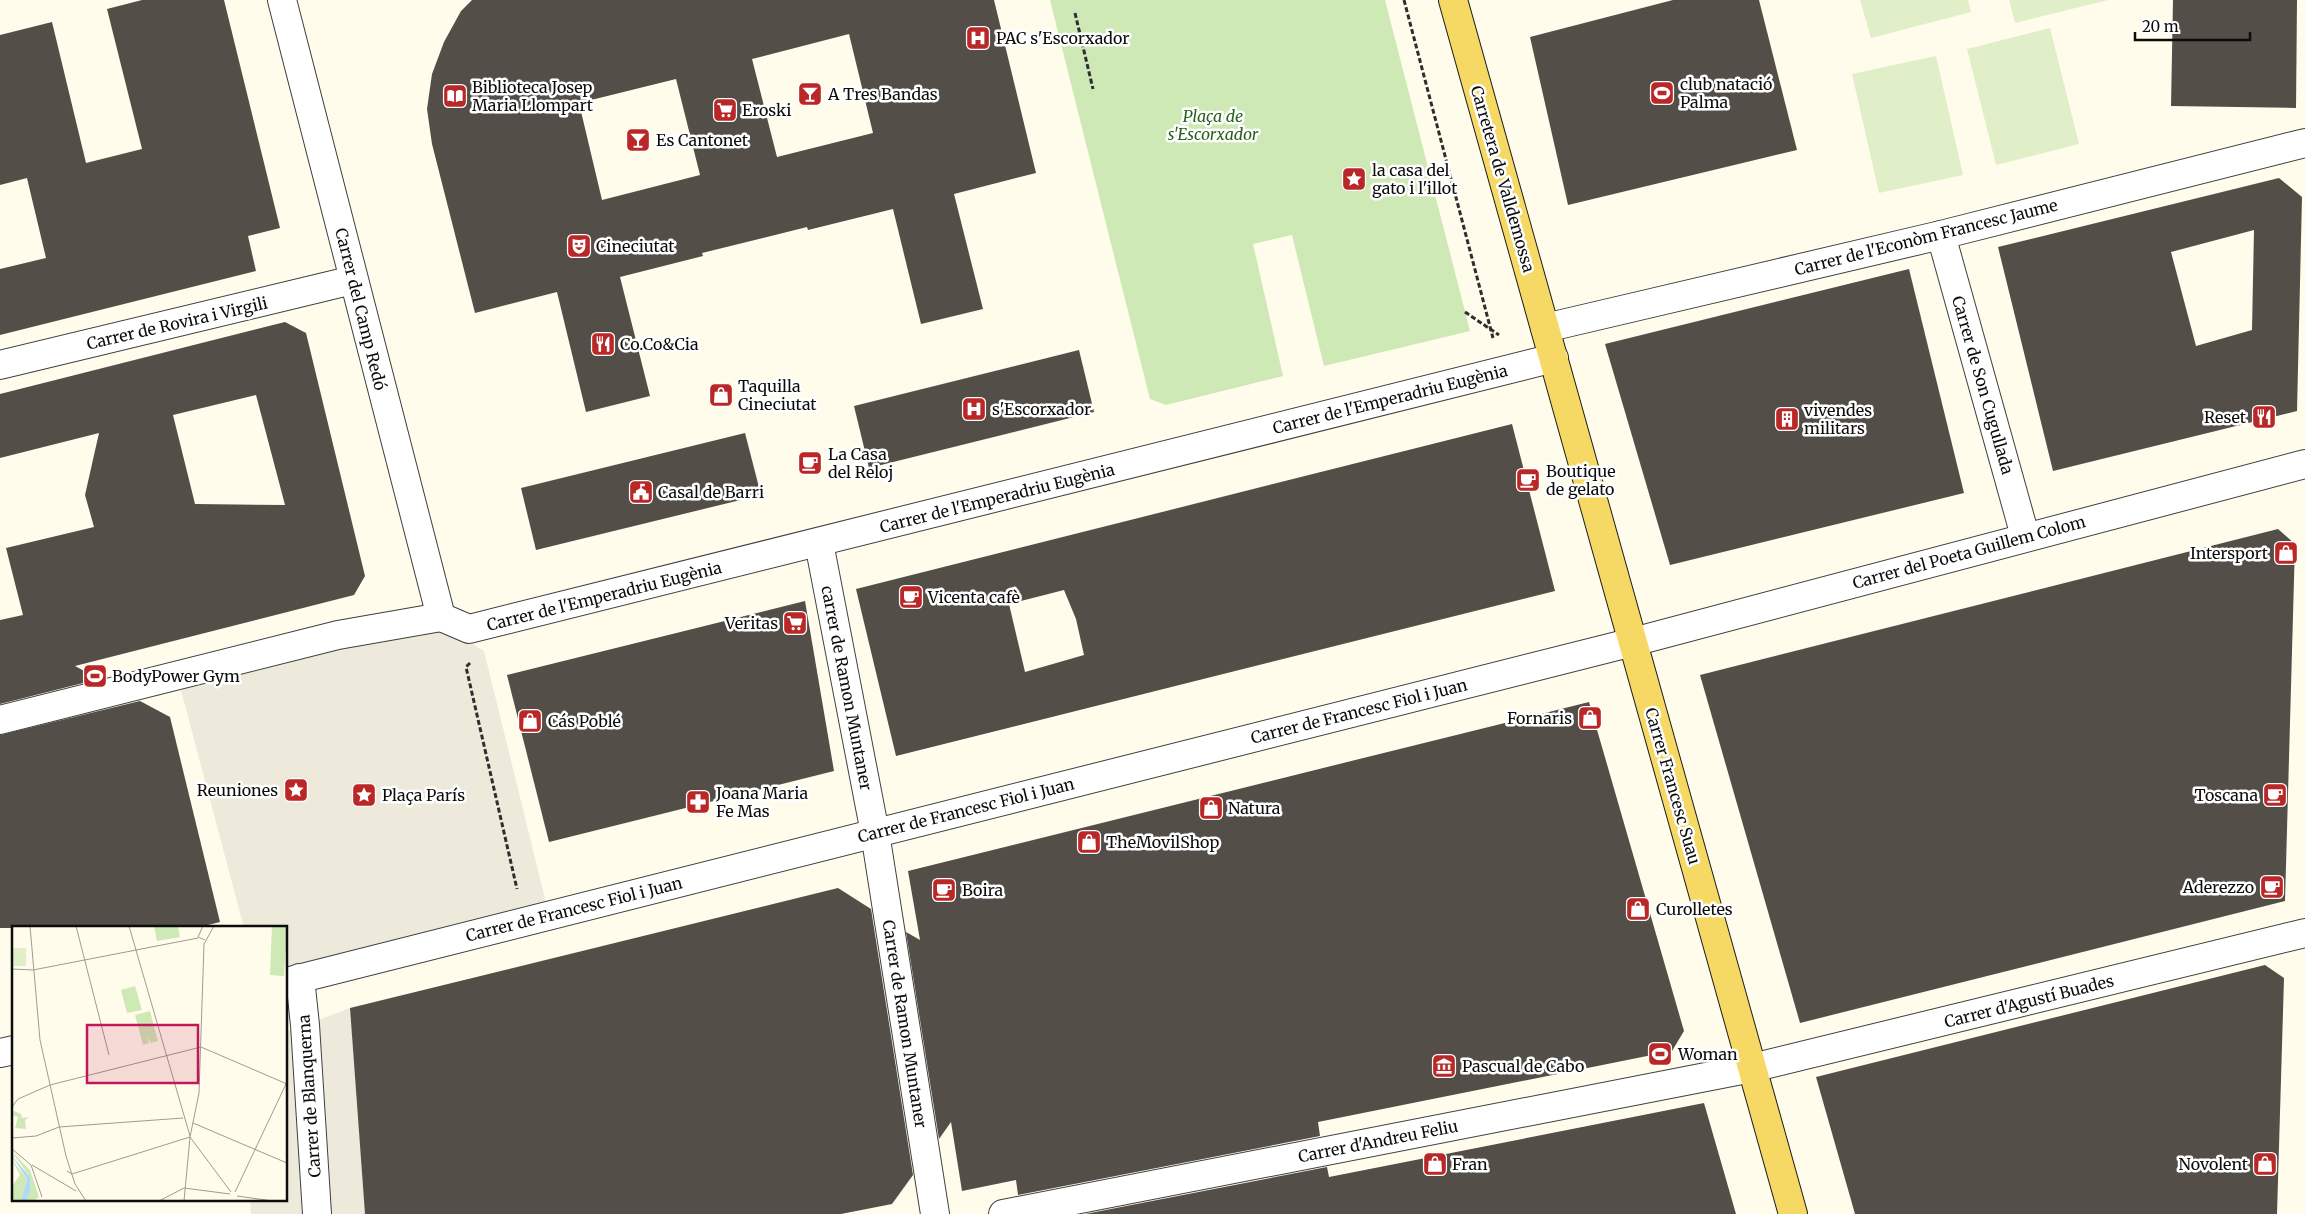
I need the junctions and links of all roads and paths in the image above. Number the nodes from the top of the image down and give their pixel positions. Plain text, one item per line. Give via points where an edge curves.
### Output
1 (282, 0) edge
2 (1404, 0) edge
3 (1453, 0) edge
4 (1075, 12) dead end
5 (1093, 90) dead end
6 (2305, 143) edge
7 (1941, 234) junction
8 (353, 280) junction
9 (1545, 328) junction
10 (1494, 343) dead end
11 (1554, 358) junction
12 (0, 365) edge
13 (2305, 464) edge
14 (2025, 536) junction
15 (819, 543) junction
16 (441, 618) junction
17 (1633, 642) junction
18 (473, 660) dead end
19 (0, 720) edge
20 (875, 833) junction
21 (525, 922) junction
22 (2305, 933) edge
23 (293, 980) edge
24 (1752, 1068) junction
25 (317, 1214) edge
26 (935, 1214) edge
27 (1003, 1214) edge
28 (1794, 1214) edge

1 - 8 street, Carrer del Camp Redó
2 - 10 path
3 - 9 main road, Carretera de Valldemossa
4 - 5 path
6 - 7 street, Carrer de l'Econòm Francesc Jaume
7 - 9 street, Carrer de l'Econòm Francesc Jaume
7 - 14 street, Carrer de Son Cugullada
8 - 12 street, Carrer de Rovira i Virgili
8 - 16 street, Carrer del Camp Redó
9 - 11 main road, Carretera de Valldemossa
11 - 15 street, Carrer de l'Emperadriu Eugènia
11 - 17 main road, Carrer Francesc Suau
13 - 14 street, Carrer del Poeta Guillem Colom
14 - 17 street, Carrer del Poeta Guillem Colom
15 - 16 street, Carrer de l'Emperadriu Eugènia via 469,629
15 - 20 street, carrer de Ramon Muntaner
16 - 19 street via 338,635
17 - 20 street, Carrer de Francesc Fiol i Juan
17 - 24 main road, Carrer Francesc Suau
18 - 21 path via 466,667
20 - 21 street, Carrer de Francesc Fiol i Juan
20 - 26 street, Carrer de Ramon Muntaner
21 - 23 street, Carrer de Francesc Fiol i Juan
22 - 24 street, Carrer d'Agustí Buades
23 - 25 street, Carrer de Blanquerna via 305,1025
24 - 27 street, Carrer d'Andreu Feliu
24 - 28 main road, Carrer Francesc Suau

